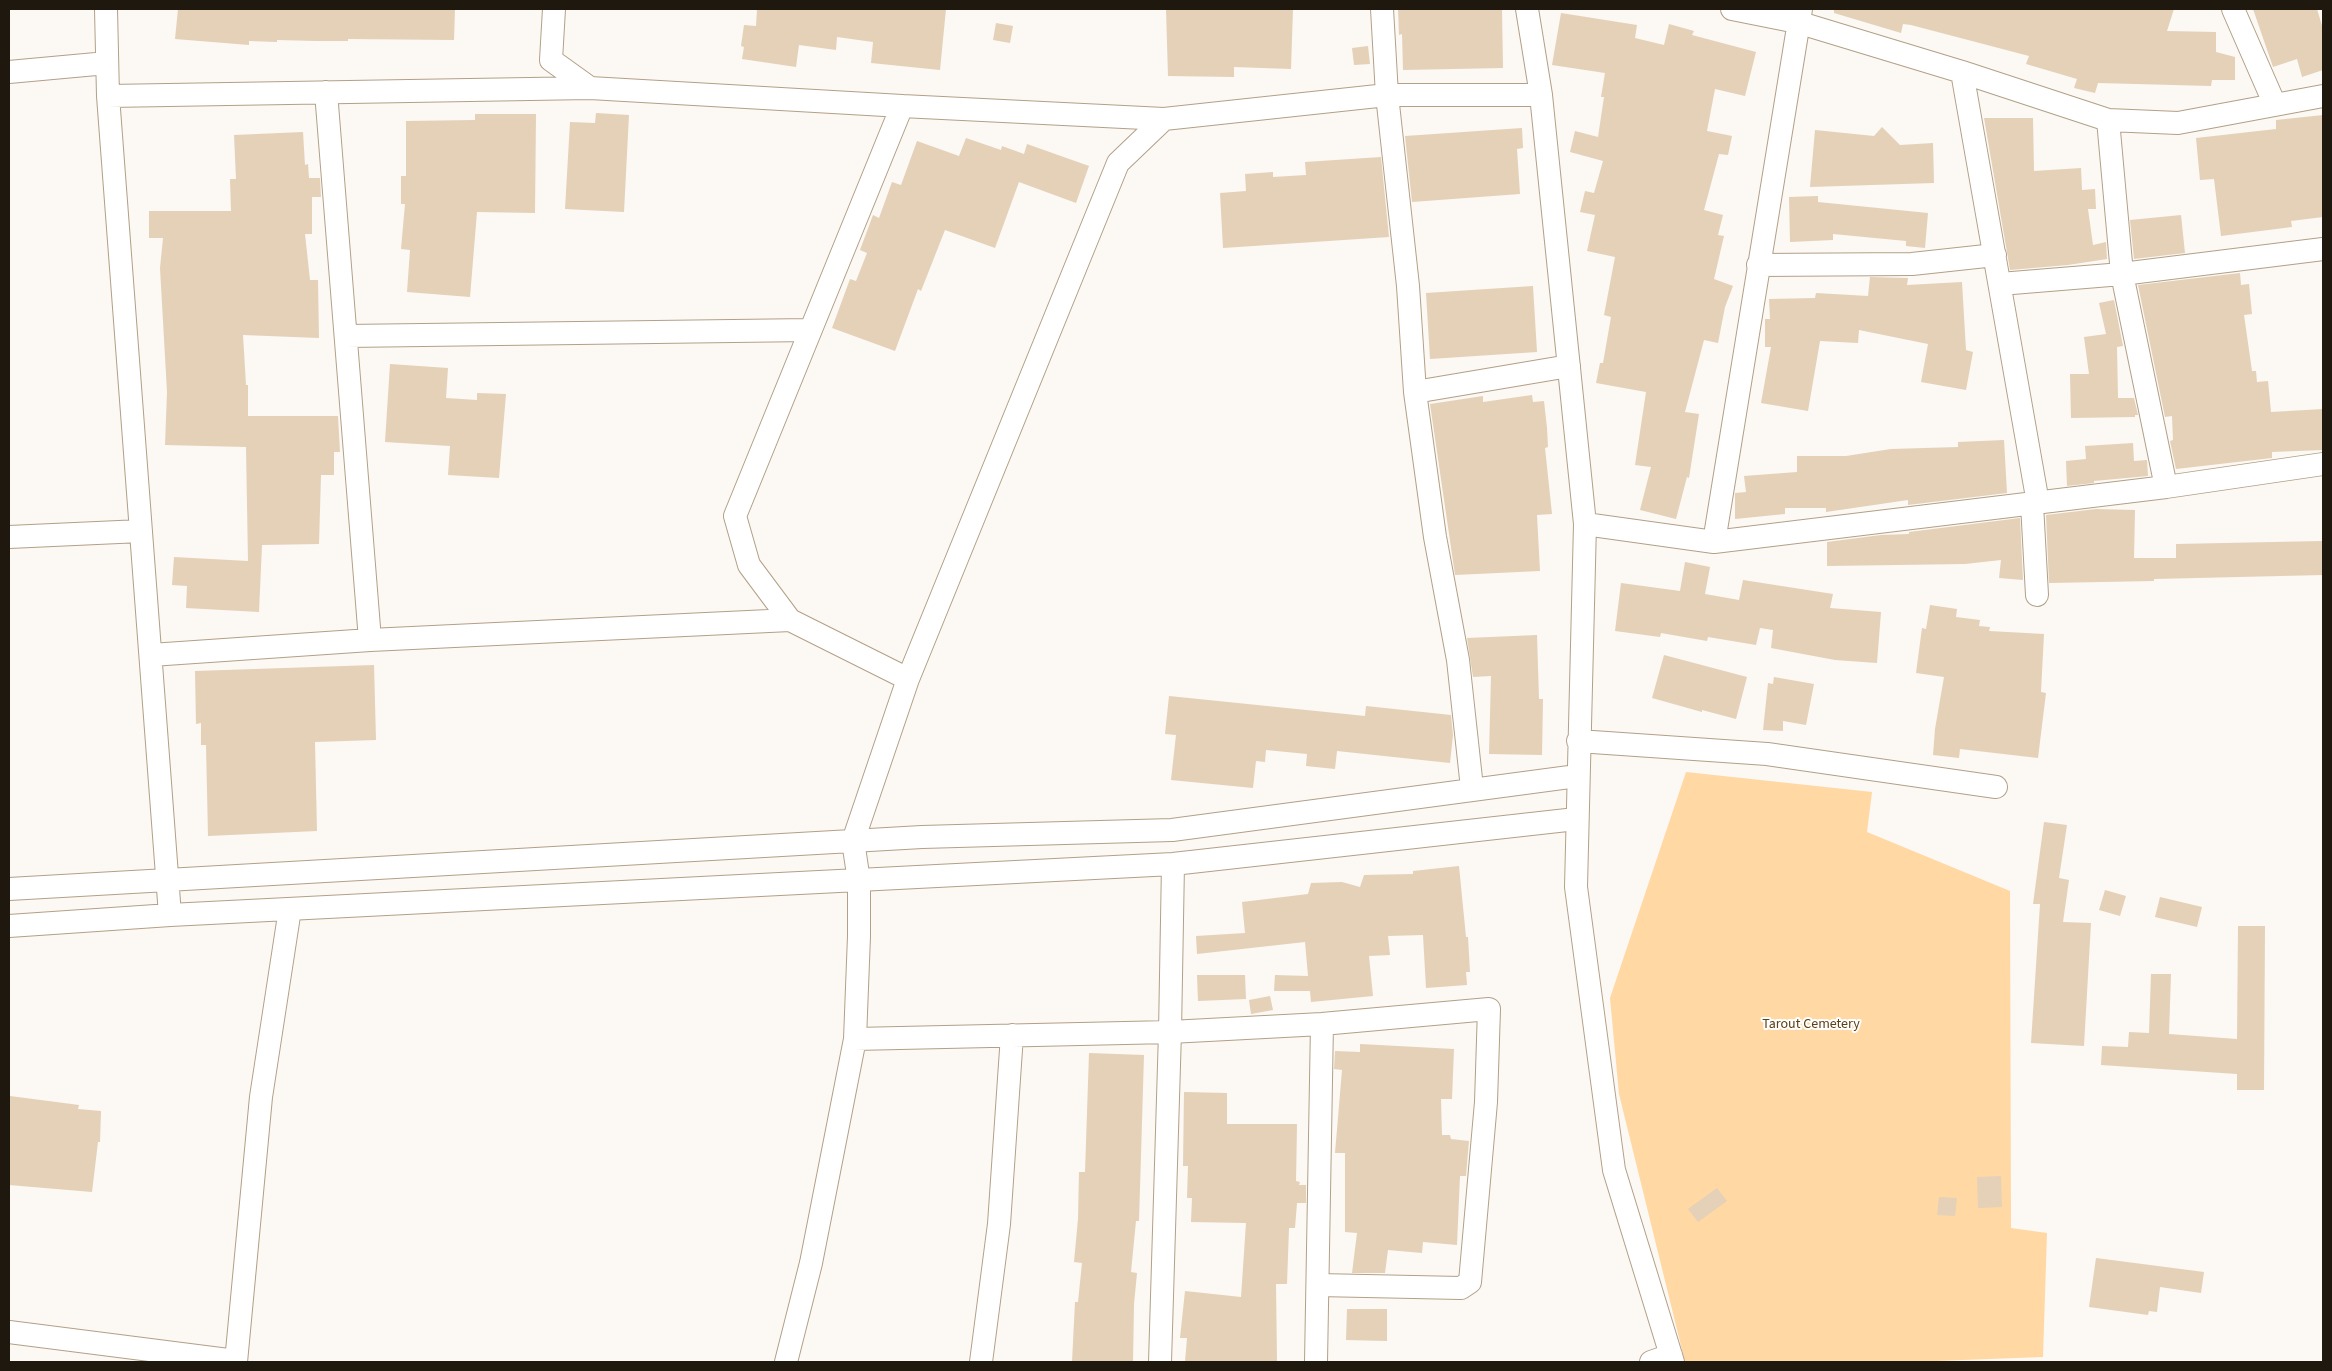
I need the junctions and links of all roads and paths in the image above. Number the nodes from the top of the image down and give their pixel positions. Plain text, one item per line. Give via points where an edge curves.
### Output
1 (106, 9) edge
2 (554, 9) edge
3 (1382, 9) edge
4 (1527, 9) edge
5 (1732, 9) edge
6 (2233, 9) edge
7 (1799, 16) edge
8 (107, 63) junction
9 (9, 72) edge
10 (1962, 72) junction
11 (590, 88) junction
12 (326, 92) junction
13 (1387, 95) junction
14 (1541, 95) junction
15 (108, 96) junction
16 (2323, 96) edge
17 (2275, 105) junction
18 (902, 106) junction
19 (1164, 119) junction
20 (2108, 120) junction
21 (2323, 249) edge
22 (1994, 255) junction
23 (1758, 265) junction
24 (2122, 274) junction
25 (2000, 284) junction
26 (810, 330) junction
27 (346, 336) junction
28 (1569, 366) junction
29 (1416, 392) junction
30 (2323, 464) edge
31 (2166, 487) junction
32 (2035, 503) junction
33 (1585, 524) junction
34 (141, 531) junction
35 (9, 537) edge
36 (1714, 542) junction
37 (2037, 595) dead end
38 (790, 620) junction
39 (370, 640) junction
40 (151, 655) junction
41 (908, 679) junction
42 (1578, 741) junction
43 (1577, 776) junction
44 (1996, 787) dead end
45 (1472, 788) junction
46 (1576, 819) junction
47 (853, 841) junction
48 (1173, 864) junction
49 (168, 881) junction
50 (859, 881) junction
51 (10, 890) edge
52 (290, 909) junction
53 (170, 915) junction
54 (9, 926) edge
55 (1322, 1024) junction
56 (1170, 1032) junction
57 (1012, 1035) junction
58 (855, 1039) junction
59 (1318, 1285) junction
60 (9, 1332) edge
61 (1665, 1360) edge
62 (236, 1362) edge
63 (786, 1362) edge
64 (980, 1362) edge
65 (1160, 1362) edge
66 (1316, 1362) edge

1 - 8 street
2 - 11 street via 551,60
3 - 13 street
4 - 14 street
5 - 7 street
6 - 17 street
7 - 10 street
7 - 23 street
8 - 9 street
8 - 15 street
10 - 20 street
10 - 22 street
11 - 12 street
11 - 18 street
12 - 15 street
12 - 27 street
13 - 14 street
13 - 19 street
13 - 29 street
14 - 28 street
15 - 34 street
16 - 17 street
17 - 20 street via 2178,123
18 - 19 street
18 - 26 street
19 - 41 street via 1118,163
20 - 24 street
21 - 24 street
22 - 23 street via 1912,264
22 - 25 street
23 - 36 street
24 - 25 street
24 - 31 street
25 - 32 street
26 - 27 street
26 - 38 street via 735,516 749,565
27 - 39 street
28 - 29 street
28 - 33 street
29 - 45 street via 1435,537 1458,660
30 - 31 street
31 - 32 street
32 - 36 street
32 - 37 street
33 - 36 street
33 - 42 street
34 - 35 street
34 - 40 street
38 - 39 street
38 - 41 street
39 - 40 street
40 - 49 street
41 - 47 street
42 - 43 street
42 - 44 street via 1767,754
43 - 45 street
43 - 46 street
45 - 47 street via 1172,830 922,836
46 - 48 street
46 - 61 street via 1576,887 1614,1170
47 - 49 street
47 - 50 street
48 - 50 street
48 - 56 street
49 - 51 street
49 - 53 street
50 - 52 street
50 - 58 street
52 - 53 street
52 - 62 street via 261,1098
53 - 54 street
55 - 56 street
55 - 59 street
55 - 59 street via 1489,1009 1486,1102 1470,1282 1461,1288
56 - 57 street
56 - 65 street
57 - 58 street
57 - 64 street via 999,1224
58 - 63 street via 811,1263
59 - 66 street
60 - 62 street

